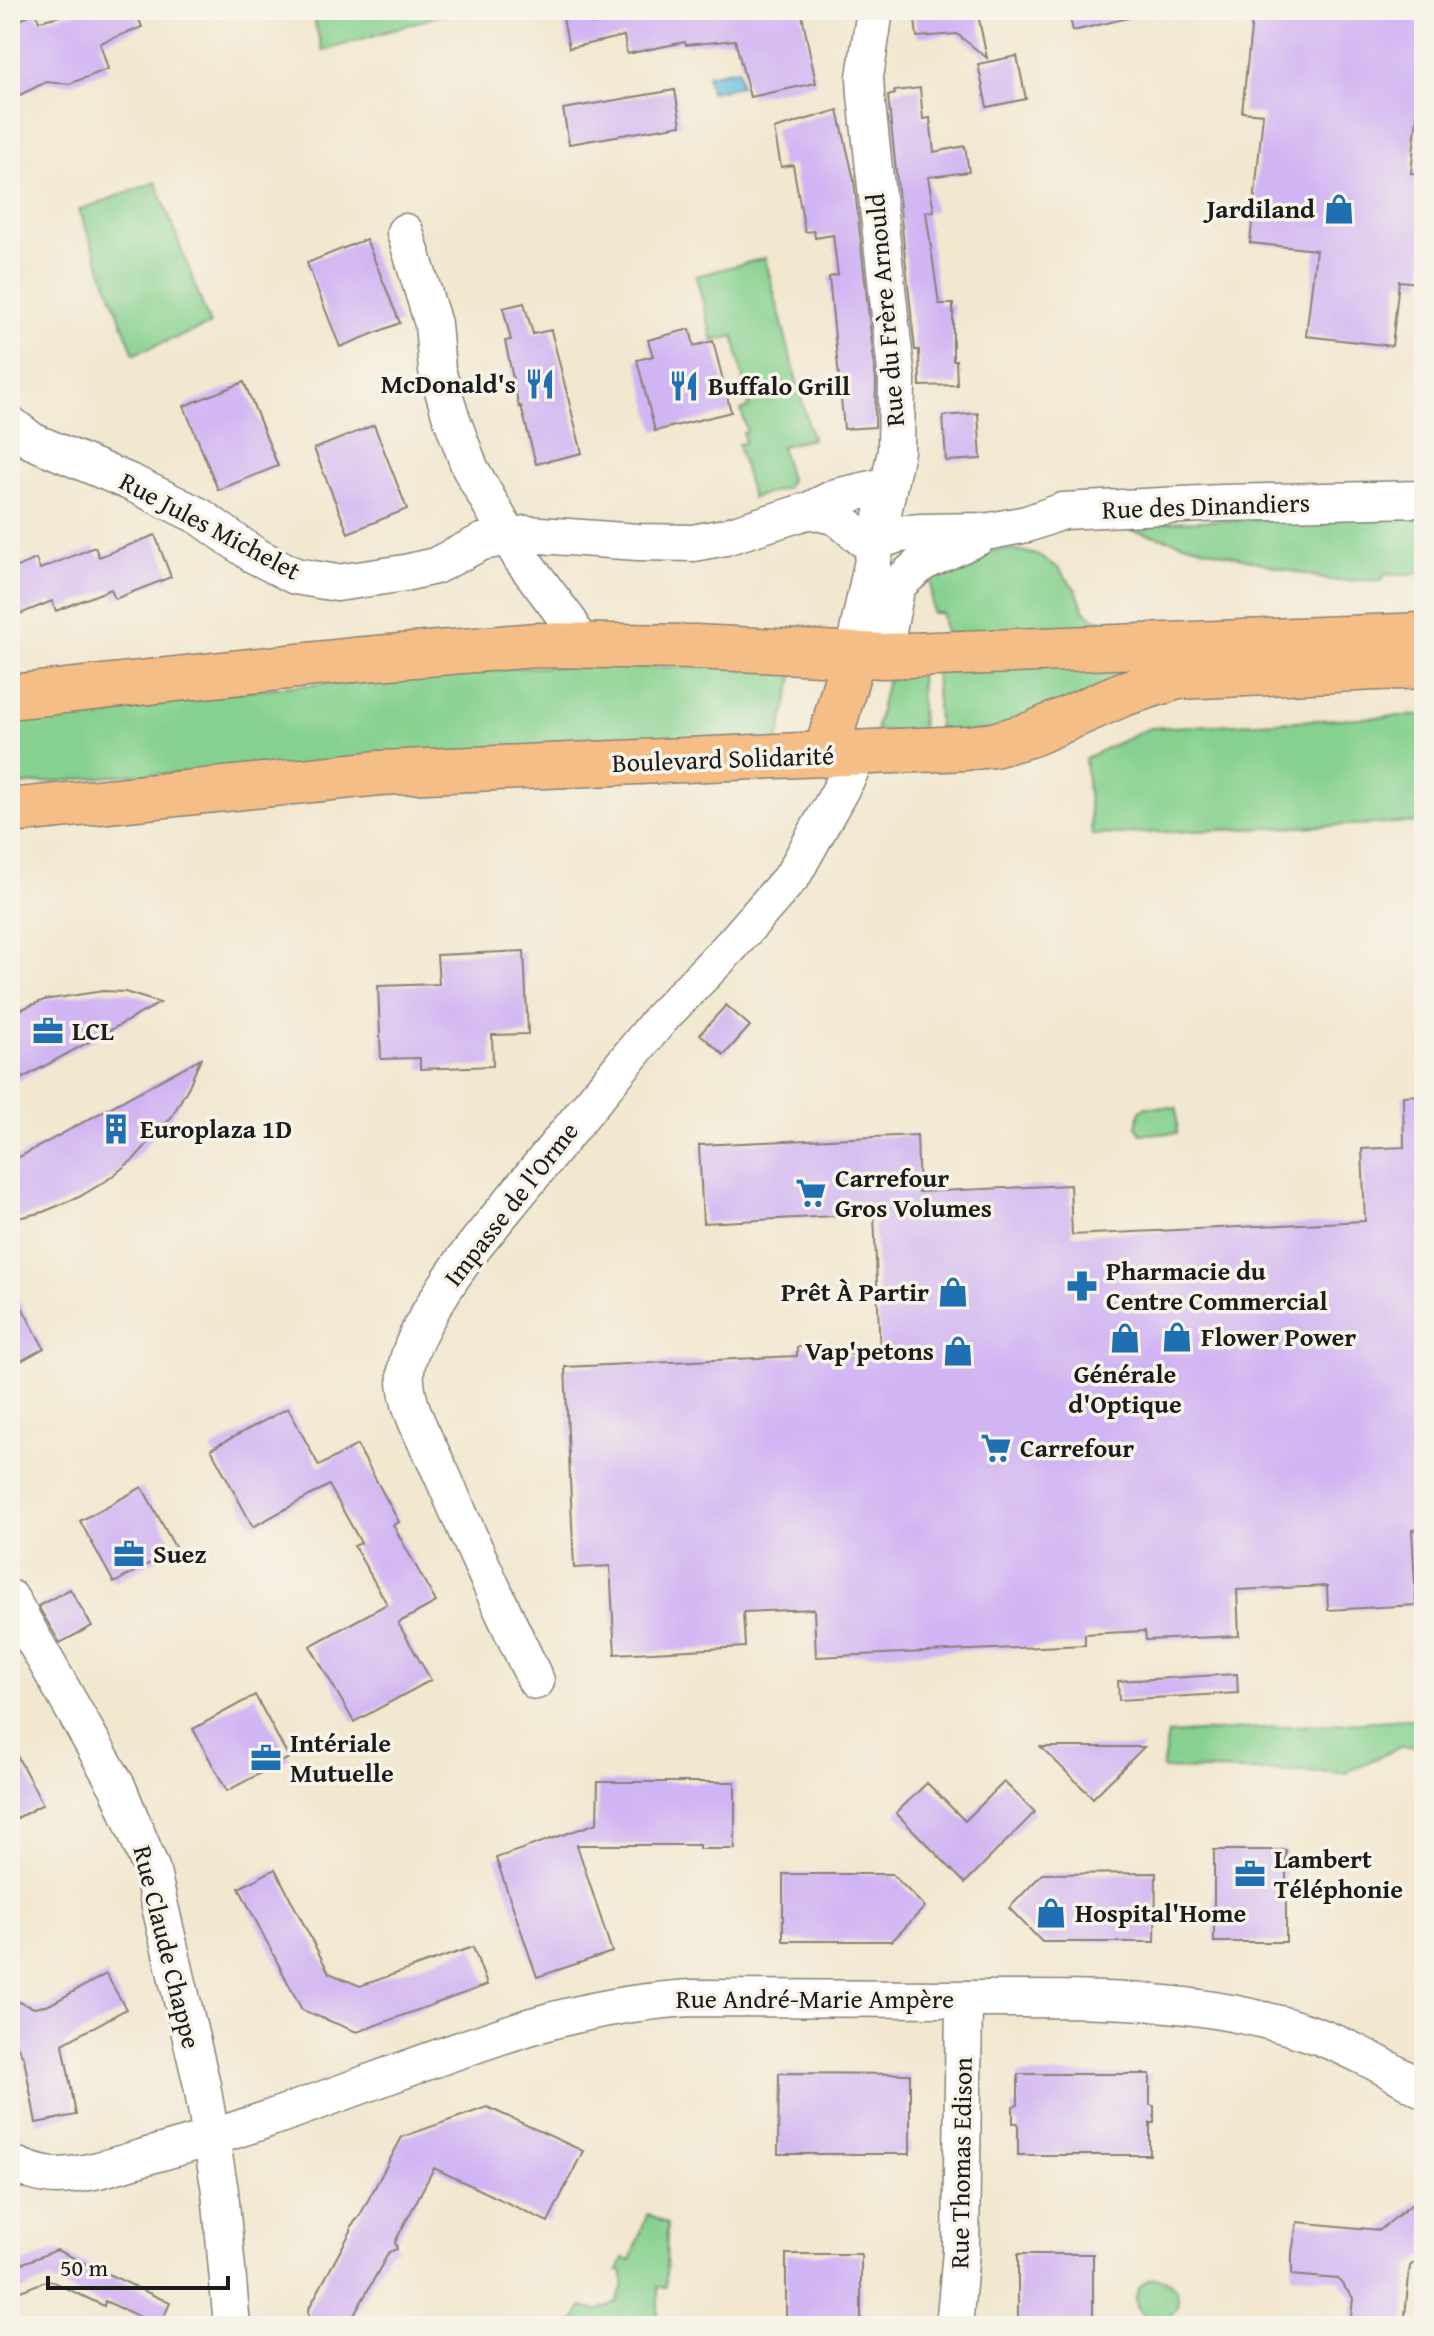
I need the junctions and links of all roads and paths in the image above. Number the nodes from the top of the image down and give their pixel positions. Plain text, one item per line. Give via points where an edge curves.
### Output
1 (875, 10) edge
2 (405, 232) dead end
3 (10, 424) edge
4 (889, 485) junction
5 (1424, 499) edge
6 (810, 510) junction
7 (991, 531) junction
8 (511, 536) junction
9 (878, 541) junction
10 (1424, 635) edge
11 (579, 645) junction
12 (868, 655) junction
13 (1424, 666) edge
14 (10, 697) edge
15 (842, 754) junction
16 (10, 811) edge
17 (10, 1598) edge
18 (536, 1681) dead end
19 (964, 1999) junction
20 (1424, 2090) edge
21 (211, 2138) junction
22 (10, 2163) edge
23 (232, 2326) edge
24 (954, 2326) edge

1 - 4 street, Rue du Frère Arnould via 865,77 897,380 896,451
2 - 8 street via 433,324 437,370 450,414 470,468
3 - 8 street, Rue Jules Michelet via 32,441 201,517 254,555 295,576 337,583 405,573
4 - 6 street, Rue Jules Michelet via 836,497
4 - 9 street, Rue du Frère Arnould
5 - 7 street, Rue des Dinandiers via 1063,511
6 - 8 street, Rue Jules Michelet via 693,543
6 - 9 street via 837,517 863,539
7 - 9 street, Rue des Dinandiers via 921,532
7 - 12 street, Rue des Dinandiers via 922,563 897,585
8 - 11 street via 521,558 570,623
9 - 12 street, Rue du Frère Arnould
10 - 12 main road
11 - 12 main road
11 - 14 main road via 368,659
12 - 15 main road
13 - 15 main road, Boulevard Solidarité via 1177,677 994,745
15 - 16 main road, Boulevard Solidarité via 380,773
15 - 18 street, Impasse de l'Orme via 818,778 819,826 793,875 661,1018 468,1254 438,1299 406,1370 414,1412
17 - 21 street, Rue Claude Chappe via 118,1788 151,1868
19 - 20 street, Rue André-Marie Ampère via 1143,2000 1222,2010 1333,2042
19 - 21 street, Rue André-Marie Ampère via 691,1998 631,2004 494,2038
19 - 24 street, Rue Thomas Edison via 961,2252
21 - 22 street, Rue André-Marie Ampère via 54,2176
21 - 23 street, Rue Claude Chappe

